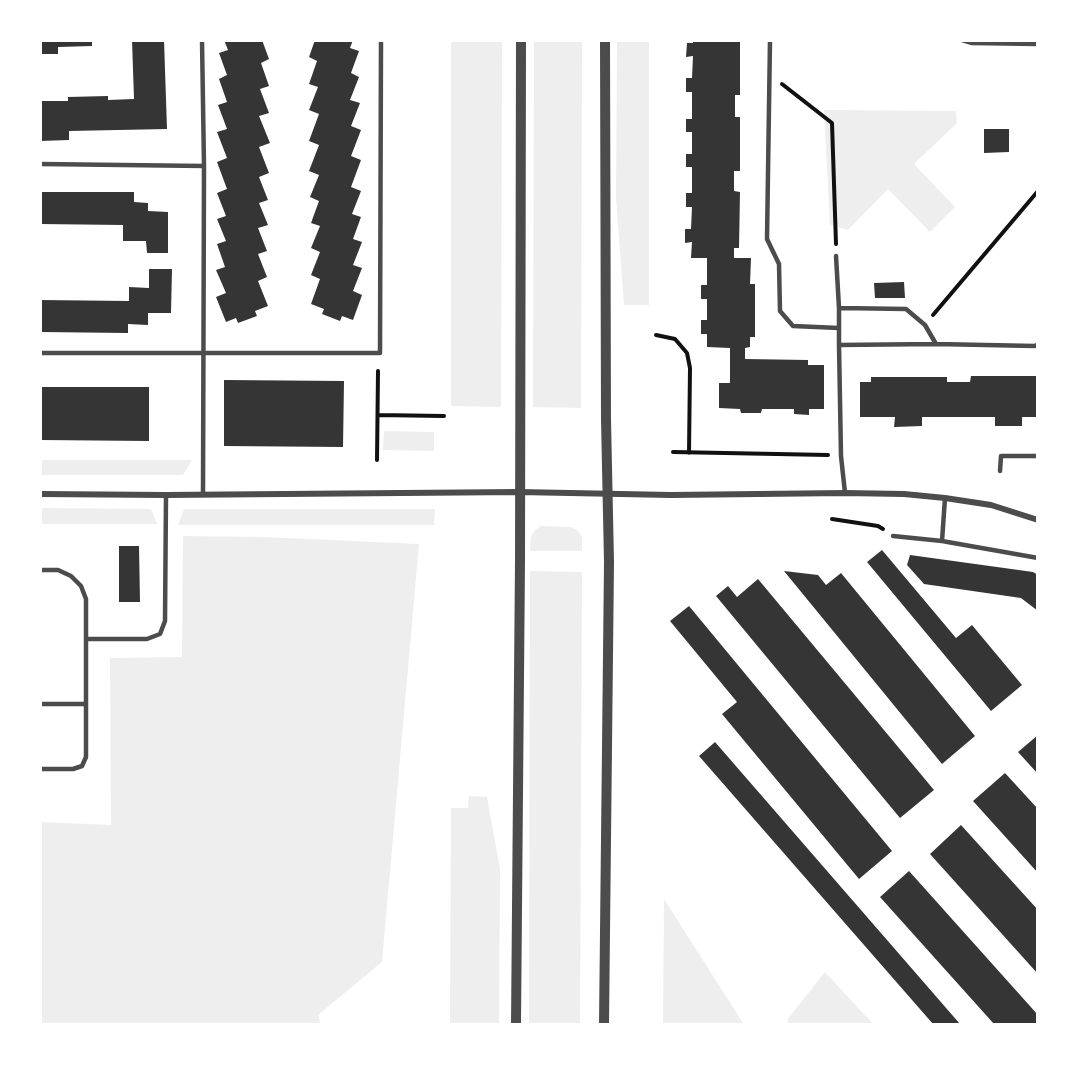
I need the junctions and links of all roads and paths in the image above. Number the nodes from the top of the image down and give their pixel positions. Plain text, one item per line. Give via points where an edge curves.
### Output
1 (202, 40) edge
2 (381, 40) edge
3 (521, 40) edge
4 (605, 40) edge
5 (770, 40) edge
6 (962, 40) edge
7 (972, 42) edge
8 (1038, 44) edge
9 (769, 74) junction
10 (40, 164) edge
11 (204, 166) junction
12 (1038, 191) edge
13 (836, 256) joint
14 (839, 308) junction
15 (925, 325) junction
16 (839, 328) junction
17 (656, 335) dead end
18 (936, 344) junction
19 (1038, 344) edge
20 (839, 345) junction
21 (40, 353) edge
22 (204, 354) junction
23 (378, 372) dead end
24 (378, 415) junction
25 (444, 416) dead end
26 (673, 452) dead end
27 (689, 453) junction
28 (841, 456) junction
29 (1038, 456) edge
30 (377, 460) dead end
31 (1000, 471) dead end
32 (519, 492) junction
33 (845, 493) junction
34 (40, 494) edge
35 (203, 494) junction
36 (166, 495) junction
37 (607, 495) junction
38 (945, 498) junction
39 (832, 519) dead end
40 (1038, 520) edge
41 (894, 536) joint
42 (942, 540) junction
43 (1038, 558) edge
44 (40, 570) edge
45 (86, 639) junction
46 (40, 704) edge
47 (86, 704) junction
48 (40, 769) edge
49 (516, 1024) edge
50 (604, 1024) edge

1 - 11 lane
2 - 22 lane via 380,353
3 - 32 street
4 - 37 street
5 - 9 lane
6 - 7 lane
7 - 8 lane
9 - 13 path via 832,123
9 - 16 lane via 767,238 779,264 780,311 793,326
10 - 11 lane
11 - 22 lane
12 - 15 path
13 - 14 lane
14 - 15 lane via 906,309
14 - 16 lane
15 - 18 lane
16 - 20 lane
17 - 27 path via 675,339 687,353
18 - 19 lane
18 - 20 lane
20 - 28 lane
21 - 22 lane
22 - 35 lane
23 - 24 path
24 - 25 path
24 - 30 path
26 - 27 path
27 - 28 path
28 - 33 lane
29 - 31 lane via 1001,456
32 - 35 street
32 - 37 street
32 - 49 street
33 - 37 street
33 - 38 street
34 - 36 street
35 - 36 street
36 - 45 lane via 165,621 160,634 147,639
37 - 50 street
38 - 40 street via 991,505
38 - 42 lane
39 - 41 path via 879,526
41 - 42 lane
42 - 43 lane
44 - 45 lane via 58,570 81,586 86,599
45 - 47 lane
46 - 47 lane
47 - 48 lane via 86,757 82,766 73,770

